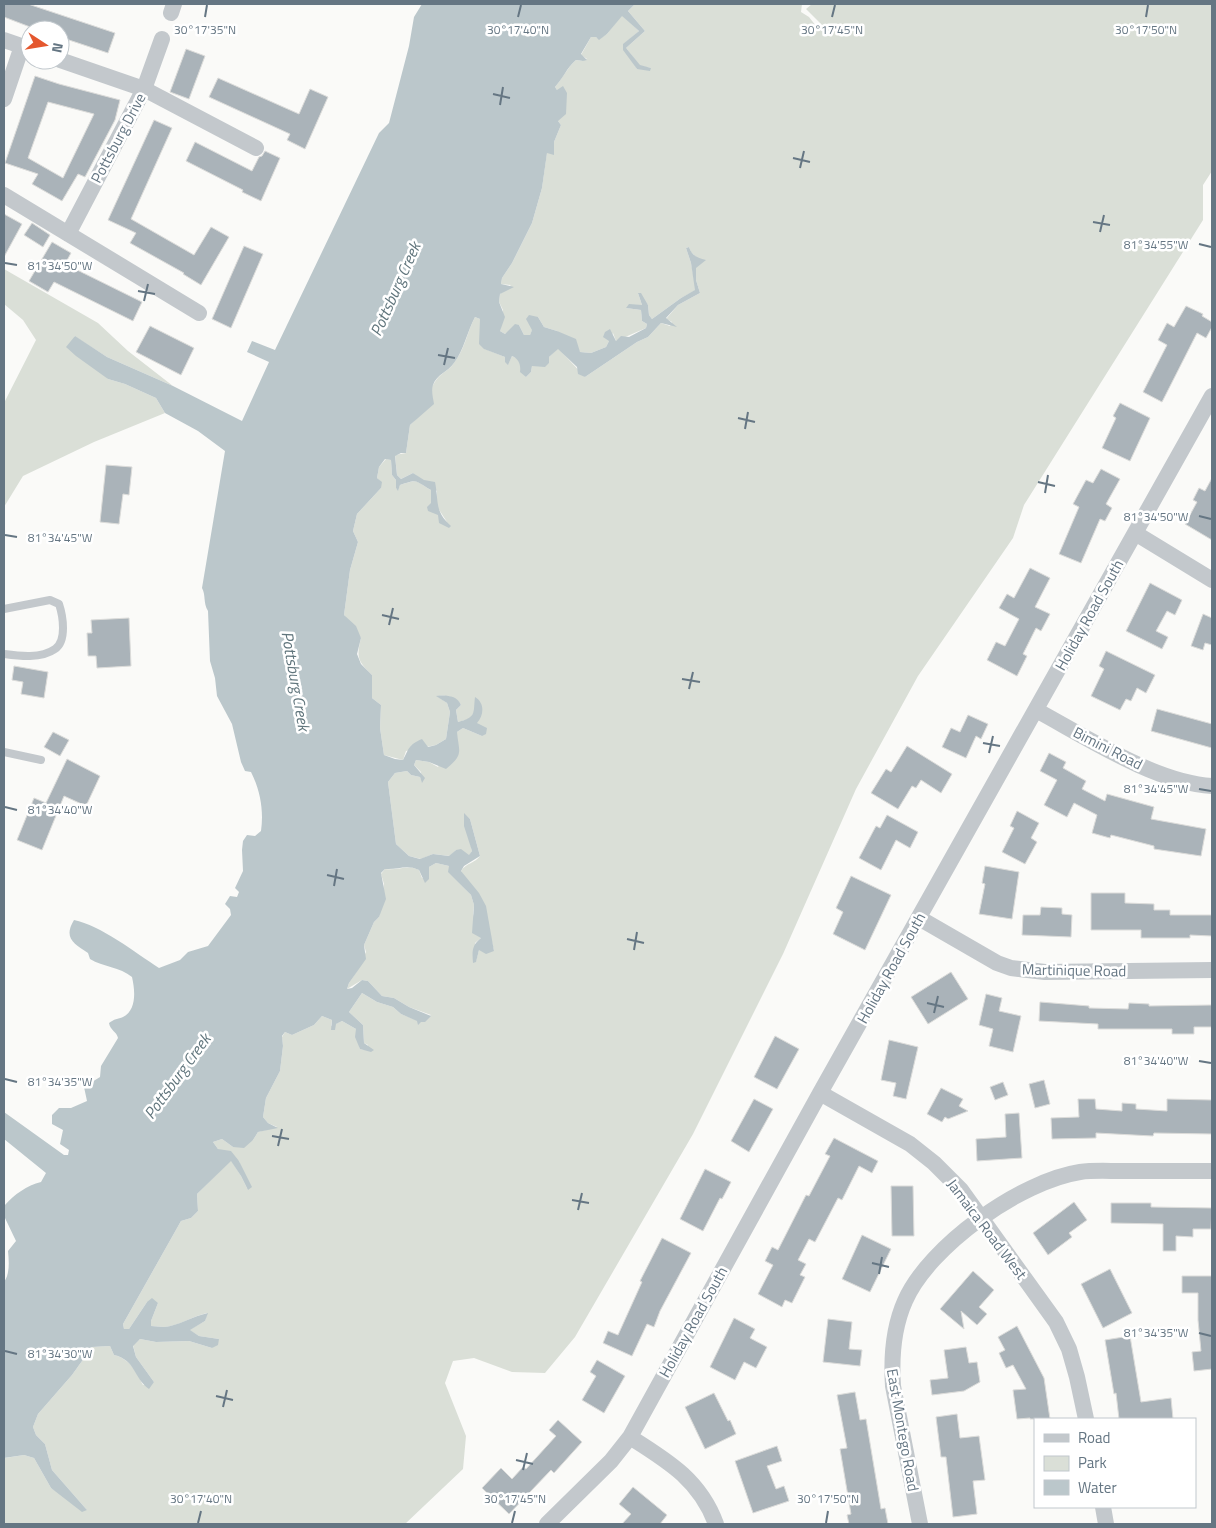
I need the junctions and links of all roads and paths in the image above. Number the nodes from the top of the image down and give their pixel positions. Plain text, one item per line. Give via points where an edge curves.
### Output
1 (162, 39) dead end
2 (4, 40) edge
3 (20, 46) edge
4 (20, 62) edge
5 (70, 63) edge
6 (144, 89) junction
7 (4, 99) edge
8 (256, 148) dead end
9 (4, 195) edge
10 (68, 234) junction
11 (199, 313) dead end
12 (1212, 396) edge
13 (1135, 533) junction
14 (1212, 580) edge
15 (4, 609) edge
16 (4, 654) edge
17 (1036, 710) junction
18 (4, 752) edge
19 (41, 760) dead end
20 (1212, 786) edge
21 (919, 918) junction
22 (1212, 970) edge
23 (820, 1093) junction
24 (1212, 1170) edge
25 (981, 1218) junction
26 (1086, 1418) edge
27 (630, 1437) junction
28 (1103, 1508) edge
29 (547, 1524) edge
30 (716, 1524) edge
31 (920, 1524) edge
32 (1106, 1524) edge

1 - 6 street, Pottsburg Drive
2 - 3 street
4 - 7 street
5 - 6 street
6 - 8 street
6 - 10 street, Pottsburg Drive
9 - 10 street
10 - 11 street
12 - 13 street, Holiday Road South
13 - 14 street
13 - 17 street, Holiday Road South
15 - 16 lane via 50,600 60,604 63,629 55,649 34,655
17 - 20 street, Bimini Road via 1139,765 1168,776
17 - 21 street, Holiday Road South
18 - 19 lane
21 - 22 street, Martinique Road via 996,963 1025,971
21 - 23 street, Holiday Road South
23 - 25 street, Jamaica Road West via 910,1144 960,1190
23 - 27 street, Holiday Road South
24 - 25 street, East Montego Road via 1081,1172 1036,1186
25 - 26 street, Jamaica Road West via 1056,1322 1069,1349
25 - 31 street, East Montego Road via 928,1266 916,1281 897,1322 891,1362 893,1386
27 - 29 street, Holiday Road South via 611,1461
27 - 30 street via 688,1478 703,1497
28 - 32 street

